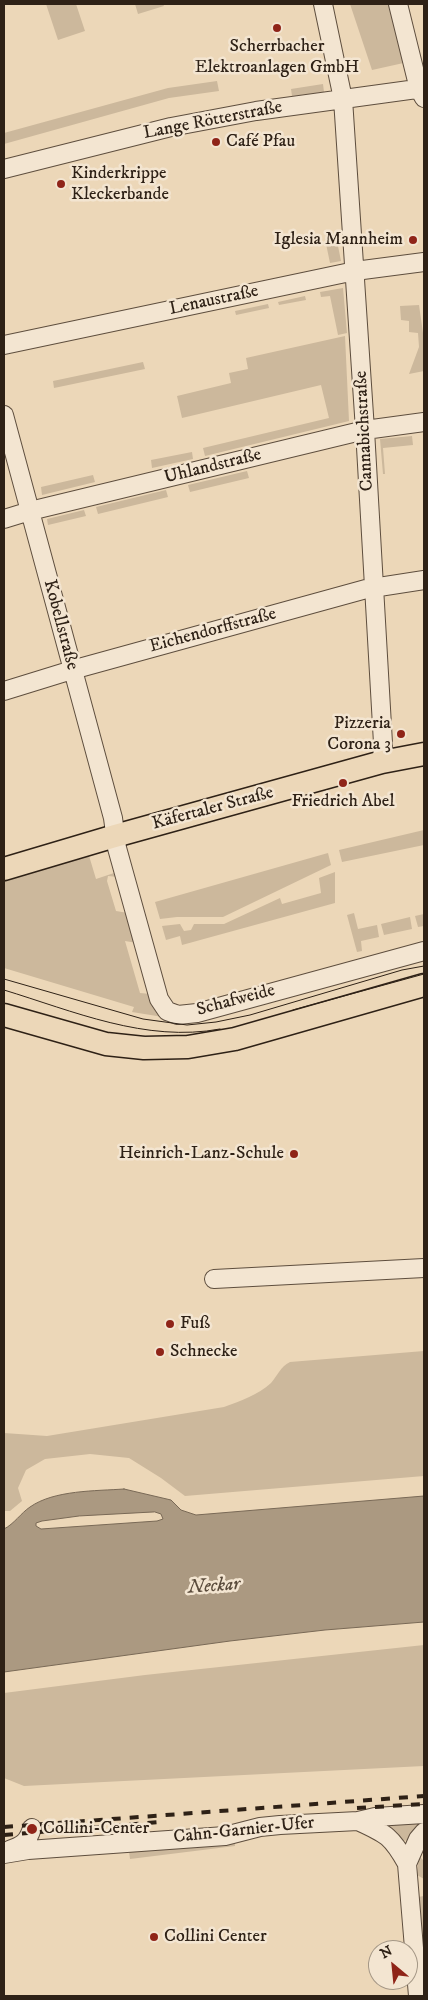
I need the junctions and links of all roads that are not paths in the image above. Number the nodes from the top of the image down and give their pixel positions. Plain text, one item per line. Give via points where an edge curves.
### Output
1 (323, 4) edge
2 (398, 4) edge
3 (422, 92) edge
4 (343, 99) junction
5 (4, 169) edge
6 (424, 262) edge
7 (355, 271) junction
8 (4, 345) edge
9 (4, 415) edge
10 (424, 422) edge
11 (366, 430) junction
12 (30, 511) junction
13 (4, 519) edge
14 (424, 580) edge
15 (374, 587) junction
16 (72, 670) junction
17 (4, 691) edge
18 (424, 754) edge
19 (382, 762) junction
20 (115, 836) junction
21 (4, 869) edge
22 (424, 950) edge
23 (424, 985) edge
24 (4, 1015) edge
25 (424, 1268) edge
26 (214, 1279) dead end
27 (424, 1814) edge
28 (358, 1821) junction
29 (424, 1832) edge
30 (4, 1853) edge
31 (407, 1864) junction
32 (420, 1982) edge
33 (418, 1996) edge

1 - 4 street, Cannabichstraße
2 - 3 street
3 - 4 street, Lange Rötterstraße
4 - 5 street, Lange Rötterstraße via 171,127
4 - 7 street, Cannabichstraße
6 - 7 street, Lenaustraße
7 - 8 street, Lenaustraße
7 - 11 street, Cannabichstraße
9 - 12 street, Kobellstraße
10 - 11 street, Uhlandstraße
11 - 12 street, Uhlandstraße
11 - 15 street, Cannabichstraße
12 - 13 street, Uhlandstraße
12 - 16 street, Kobellstraße
14 - 15 street, Eichendorffstraße
15 - 16 street, Eichendorffstraße
15 - 19 street, Cannabichstraße
16 - 17 street, Eichendorffstraße
16 - 20 street, Kobellstraße via 113,818
18 - 19 main road, Käfertaler Straße
19 - 20 main road, Käfertaler Straße
20 - 21 main road, Käfertaler Straße
20 - 22 street, Schafweide via 159,999 167,1011 178,1015 197,1013
23 - 24 main road, Schafweide via 235,1039 188,1047 144,1048 106,1044
25 - 26 street
27 - 28 street, Cahn-Garnier-Ufer
28 - 30 street, Cahn-Garnier-Ufer via 260,1827 225,1836 56,1848 41,1841 32,1828 24,1844
28 - 31 street via 388,1835
29 - 31 street
31 - 32 street
32 - 33 street

